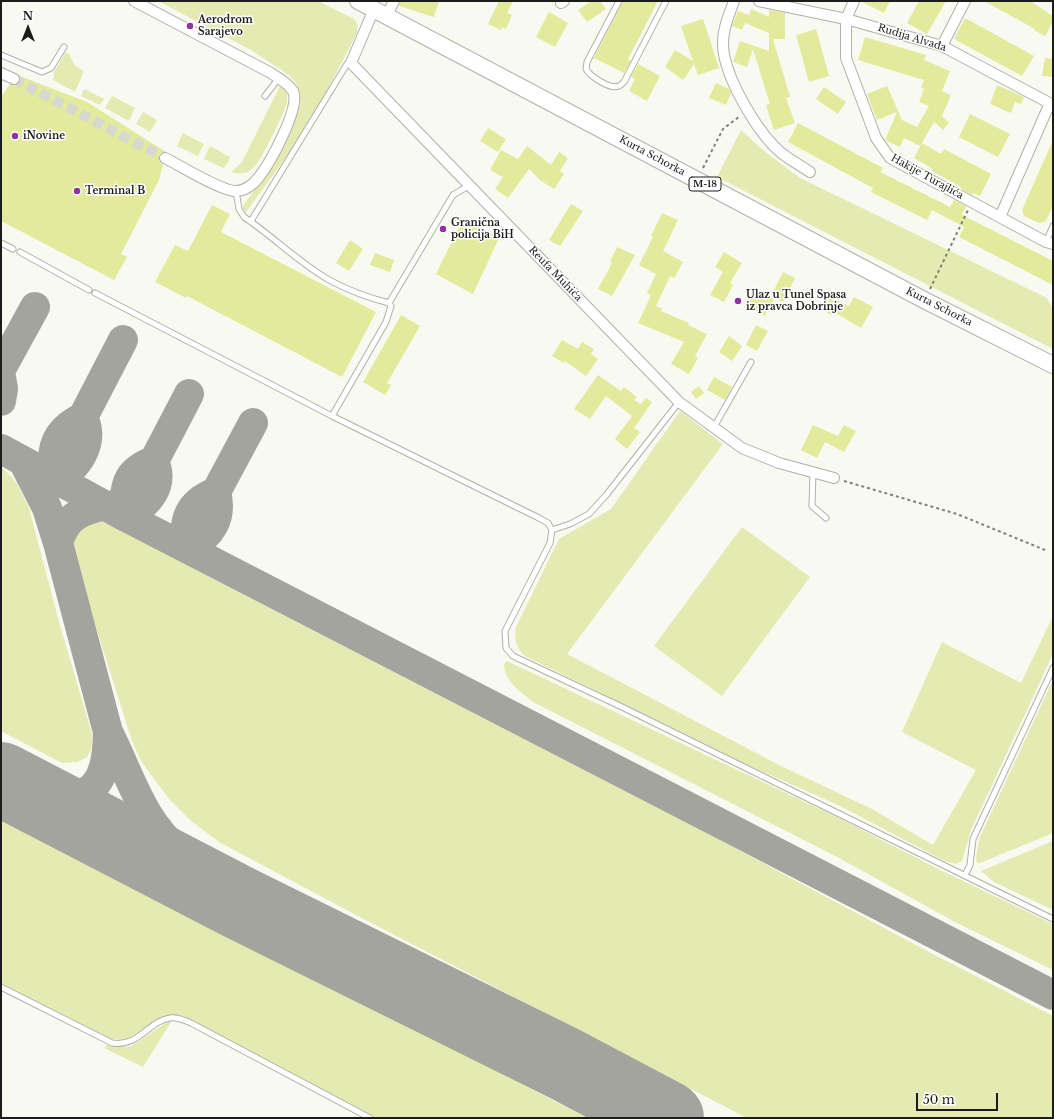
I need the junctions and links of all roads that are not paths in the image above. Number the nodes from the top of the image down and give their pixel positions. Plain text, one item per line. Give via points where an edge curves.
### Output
1 (134, 1) edge
2 (358, 1) edge
3 (394, 1) edge
4 (619, 1) edge
5 (666, 1) edge
6 (734, 1) edge
7 (760, 1) edge
8 (854, 1) edge
9 (965, 1) edge
10 (381, 12) junction
11 (846, 19) junction
12 (942, 46) junction
13 (64, 47) dead end
14 (1, 55) edge
15 (351, 63) junction
16 (1, 73) edge
17 (279, 78) junction
18 (14, 79) tunnel mouth
19 (265, 96) dead end
20 (1052, 104) edge
21 (165, 158) tunnel mouth
22 (810, 172) dead end
23 (468, 184) junction
24 (236, 191) junction
25 (1000, 218) junction
26 (251, 221) junction
27 (1053, 226) edge
28 (1, 243) edge
29 (1050, 243) edge
30 (13, 249) dead end
31 (20, 252) dead end
32 (89, 290) dead end
33 (95, 293) dead end
34 (389, 303) junction
35 (751, 362) dead end
36 (1053, 365) edge
37 (679, 402) junction
38 (332, 416) junction
39 (714, 427) junction
40 (813, 472) junction
41 (834, 478) road end
42 (826, 518) dead end
43 (552, 530) junction
44 (1053, 668) edge
45 (965, 875) junction
46 (1053, 919) edge
47 (1, 987) edge
48 (370, 1118) edge

1 - 17 street
2 - 10 main road, Kurta Schorka / M-18
3 - 10 street
4 - 5 lane via 587,62 586,69 589,74 612,86 619,86 624,82
6 - 22 street via 725,25 723,43 724,60 732,80 761,132 780,152
7 - 11 street, Rudija Alvađa
8 - 11 street
9 - 12 street
10 - 15 street
10 - 36 main road, Kurta Schorka / M-18 via 924,300
11 - 12 street, Rudija Alvađa
11 - 25 street, Hakije Turajlića via 846,58 876,138 886,153 890,158
12 - 20 street, Rudija Alvađa
13 - 14 lane via 51,68 42,72
15 - 23 street, Reufa Muhića
15 - 26 lane via 347,64
16 - 18 street
17 - 19 lane
17 - 24 street via 293,91 292,115 259,177 245,189
20 - 25 street
21 - 24 street via 223,188
23 - 34 lane via 453,195
23 - 37 street, Reufa Muhića
24 - 26 lane via 239,209 244,217
25 - 29 street, Hakije Turajlića
26 - 34 lane via 294,256 330,280
27 - 29 lane
28 - 30 lane
31 - 32 lane
33 - 38 lane
34 - 38 lane via 386,322
35 - 39 lane
37 - 39 street, Reufa Muhića
37 - 43 lane via 589,514
38 - 43 lane via 548,523
39 - 40 street, Reufa Muhića via 742,448 779,463
40 - 41 street, Reufa Muhića
40 - 42 lane via 812,506
43 - 45 lane via 550,543 505,631 506,648 513,656
44 - 45 lane via 974,839 970,865
45 - 46 lane
47 - 48 lane via 112,1042 129,1042 165,1019 175,1018 191,1023

